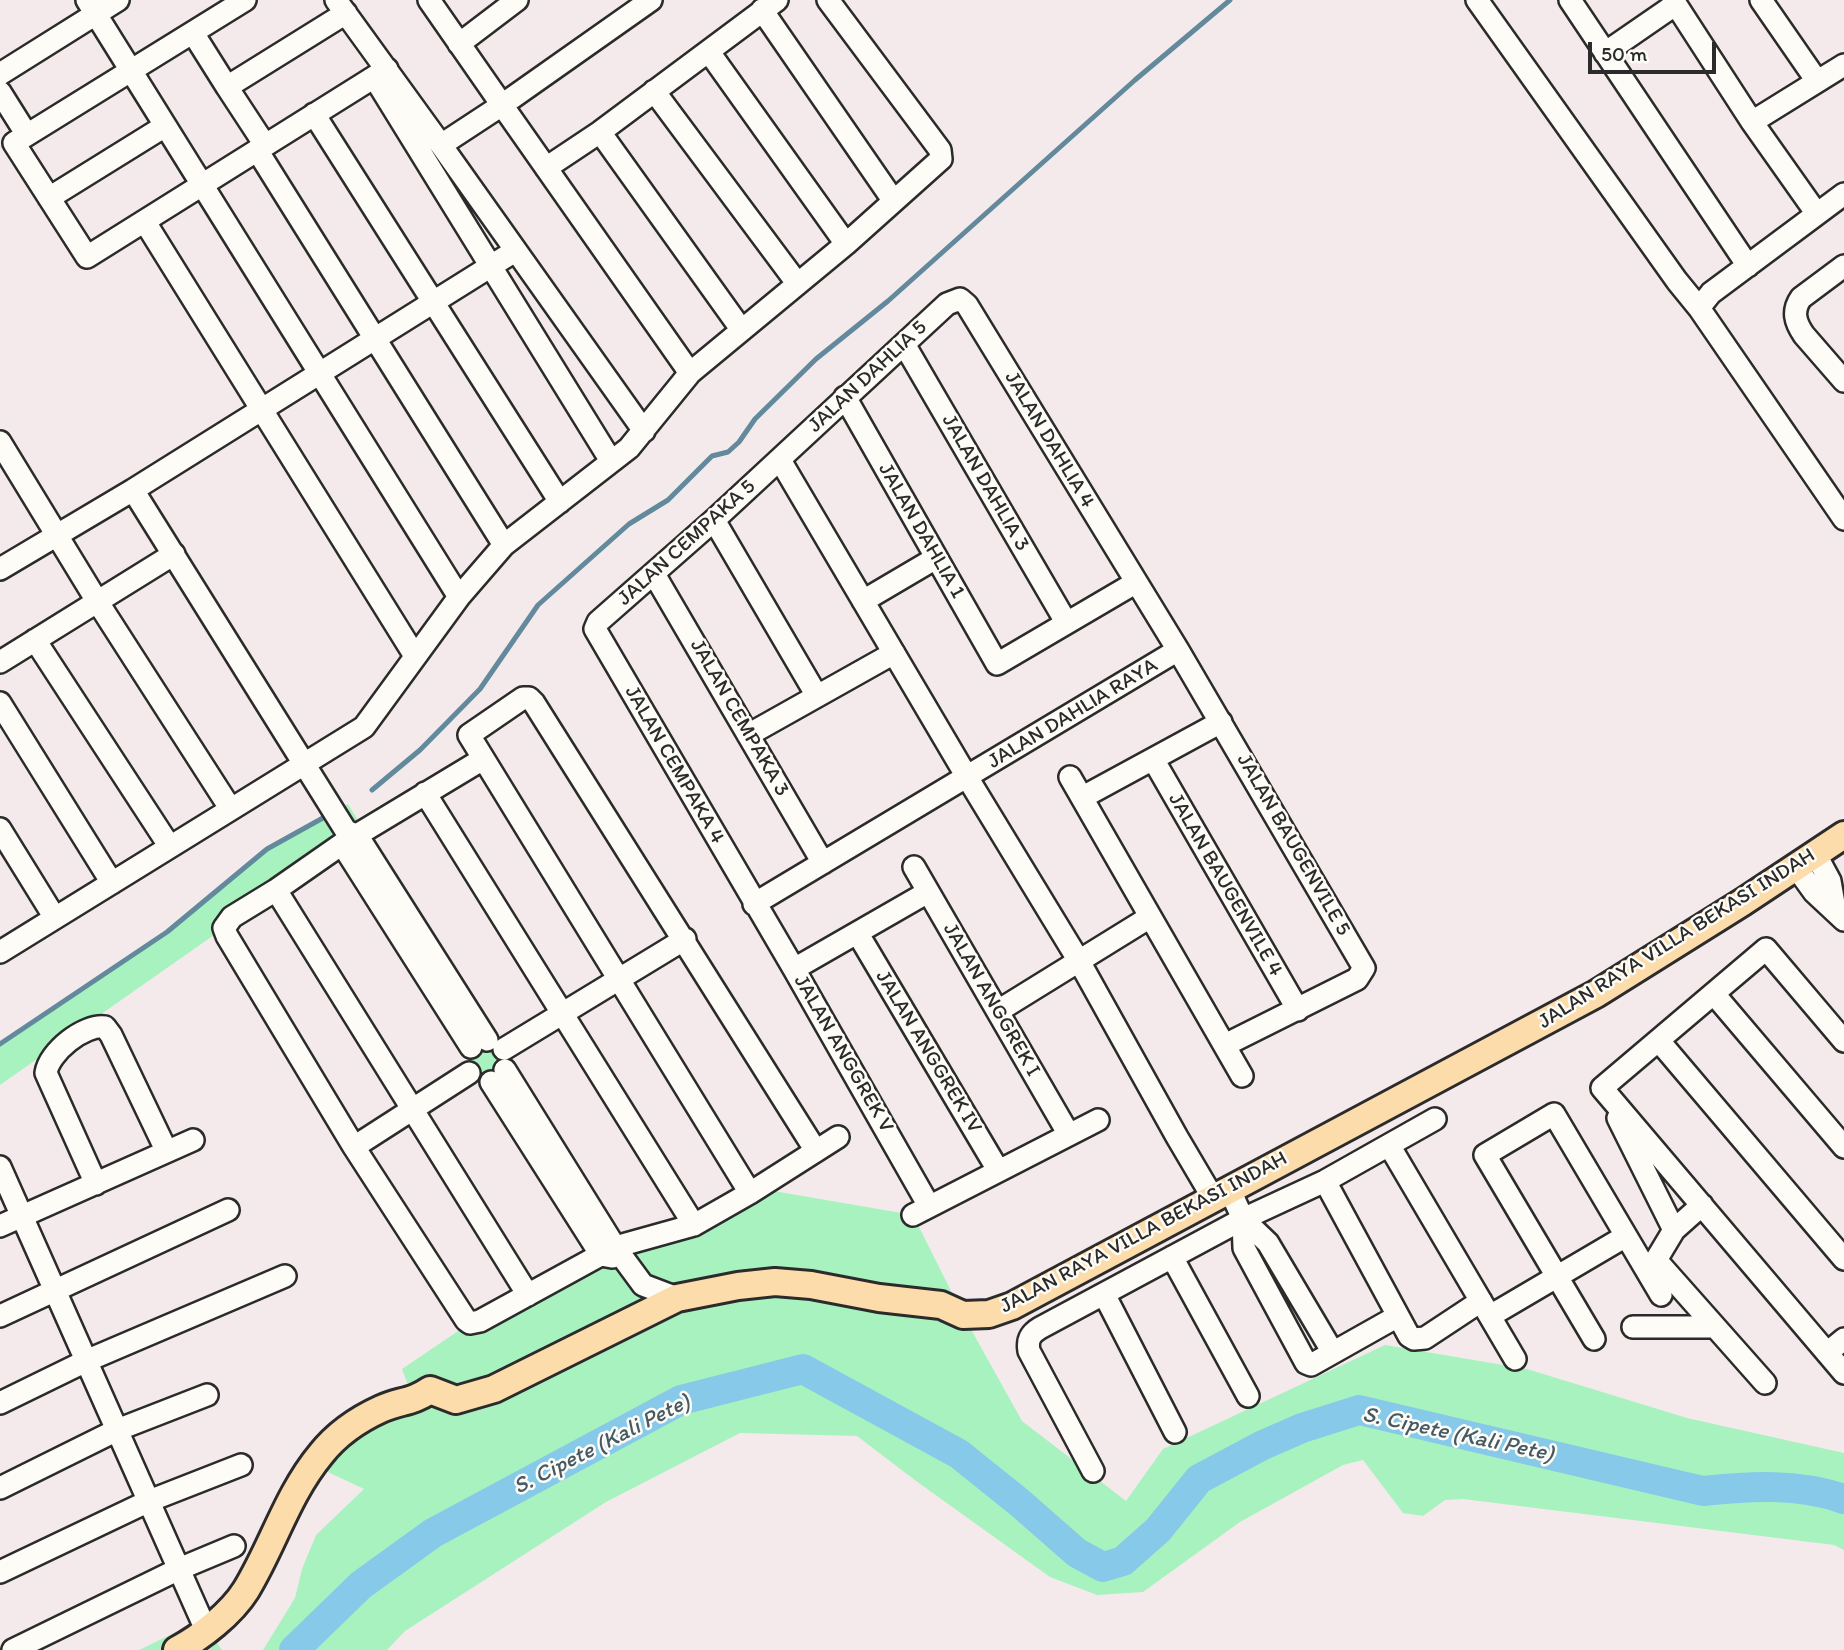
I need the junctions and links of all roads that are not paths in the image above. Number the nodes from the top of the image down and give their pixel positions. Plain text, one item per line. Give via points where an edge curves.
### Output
1 (118, 0) edge
2 (245, 0) edge
3 (429, 0) edge
4 (651, 0) edge
5 (828, 0) edge
6 (1476, 0) edge
7 (1570, 0) edge
8 (1761, 0) edge
9 (512, 1) edge
10 (1675, 2) edge
11 (770, 5) edge
12 (91, 7) edge
13 (341, 7) edge
14 (193, 33) junction
15 (459, 44) junction
16 (709, 52) junction
17 (1605, 53) junction
18 (1844, 65) edge
19 (130, 70) junction
20 (380, 73) junction
21 (0, 74) edge
22 (1817, 81) junction
23 (227, 87) junction
24 (654, 91) junction
25 (0, 92) edge
26 (502, 105) junction
27 (314, 114) junction
28 (1752, 122) junction
29 (165, 126) junction
30 (600, 132) junction
31 (27, 135) junction
32 (441, 145) junction
33 (261, 148) junction
34 (546, 168) junction
35 (201, 185) junction
36 (1844, 194) edge
37 (49, 198) junction
38 (893, 200) junction
39 (1816, 214) junction
40 (145, 222) junction
41 (846, 244) junction
42 (515, 251) junction
43 (491, 265) junction
44 (1844, 265) edge
45 (1748, 266) junction
46 (797, 283) junction
47 (960, 299) joint
48 (432, 302) junction
49 (1699, 308) junction
50 (741, 330) junction
51 (374, 339) junction
52 (904, 344) junction
53 (1840, 369) edge
54 (318, 373) junction
55 (690, 373) junction
56 (845, 397) junction
57 (261, 409) junction
58 (644, 431) junction
59 (0, 442) edge
60 (780, 460) junction
61 (611, 461) junction
62 (8, 473) edge
63 (133, 490) junction
64 (560, 502) junction
65 (1844, 519) edge
66 (714, 520) junction
67 (58, 534) junction
68 (504, 545) junction
69 (174, 554) junction
70 (936, 558) junction
71 (0, 569) edge
72 (654, 574) junction
73 (1135, 583) junction
74 (459, 597) junction
75 (97, 601) junction
76 (863, 601) junction
77 (1066, 622) junction
78 (596, 627) joint
79 (35, 640) junction
80 (1178, 650) junction
81 (894, 653) junction
82 (415, 656) junction
83 (0, 662) edge
84 (817, 696) junction
85 (0, 703) edge
86 (1221, 722) junction
87 (748, 735) junction
88 (483, 759) junction
89 (1153, 760) junction
90 (305, 765) junction
91 (1070, 777) dead end
92 (967, 778) junction
93 (425, 793) junction
94 (1083, 797) junction
95 (230, 808) junction
96 (0, 829) edge
97 (1844, 835) edge
98 (348, 837) junction
99 (170, 847) junction
100 (1806, 861) junction
101 (823, 863) junction
102 (914, 867) dead end
103 (112, 883) junction
104 (276, 890) junction
105 (928, 892) junction
106 (754, 904) junction
107 (1839, 915) edge
108 (1150, 917) junction
109 (55, 918) junction
110 (858, 934) junction
111 (685, 939) junction
112 (0, 952) edge
113 (1079, 961) junction
114 (794, 969) junction
115 (619, 979) junction
116 (1714, 994) junction
117 (1298, 1010) junction
118 (998, 1011) junction
119 (562, 1015) junction
120 (1659, 1041) junction
121 (1844, 1041) edge
122 (1225, 1045) junction
123 (492, 1058) junction
124 (1242, 1076) dead end
125 (1602, 1088) junction
126 (414, 1110) junction
127 (1435, 1119) dead end
128 (1098, 1120) dead end
129 (1068, 1133) junction
130 (838, 1137) dead end
131 (193, 1140) dead end
132 (1390, 1145) junction
133 (354, 1147) junction
134 (1844, 1147) edge
135 (166, 1150) junction
136 (816, 1151) junction
137 (0, 1167) edge
138 (998, 1170) junction
139 (1325, 1181) junction
140 (96, 1184) junction
141 (750, 1193) junction
142 (1221, 1193) junction
143 (1702, 1205) junction
144 (228, 1210) dead end
145 (22, 1216) junction
146 (1243, 1219) junction
147 (694, 1225) junction
148 (0, 1226) edge
149 (1674, 1230) junction
150 (1626, 1236) junction
151 (614, 1254) junction
152 (1172, 1256) junction
153 (1844, 1259) edge
154 (285, 1276) dead end
155 (1557, 1277) junction
156 (54, 1290) junction
157 (1682, 1291) junction
158 (1104, 1294) junction
159 (1661, 1294) dead end
160 (528, 1295) junction
161 (677, 1298) junction
162 (1485, 1309) junction
163 (0, 1316) edge
164 (1398, 1316) junction
165 (1715, 1327) junction
166 (1594, 1339) dead end
167 (1844, 1339) edge
168 (1332, 1351) junction
169 (1827, 1353) junction
170 (1515, 1359) dead end
171 (86, 1361) junction
172 (1844, 1373) edge
173 (1765, 1383) dead end
174 (207, 1395) dead end
175 (1248, 1396) dead end
176 (0, 1403) edge
177 (117, 1430) junction
178 (1175, 1432) dead end
179 (241, 1465) dead end
180 (1093, 1471) dead end
181 (0, 1488) edge
182 (149, 1501) junction
183 (234, 1546) dead end
184 (179, 1569) junction
185 (0, 1572) edge
186 (206, 1630) junction
187 (13, 1650) edge
188 (177, 1650) edge

1 - 12 street
2 - 14 street
3 - 15 street
4 - 26 street
5 - 38 street via 940,150 941,159
6 - 49 street
7 - 17 street
8 - 22 street
9 - 15 street
10 - 17 street
10 - 28 street
11 - 16 street
11 - 38 street
12 - 19 street
12 - 21 street
13 - 20 street
13 - 23 street
14 - 19 street
14 - 23 street
15 - 26 street
16 - 24 street
16 - 41 street
17 - 45 street
18 - 22 street
19 - 29 street
19 - 31 street
20 - 27 street
20 - 32 street
20 - 43 street
22 - 28 street
23 - 33 street
24 - 30 street
24 - 46 street
25 - 31 street
26 - 32 street
26 - 34 street
27 - 33 street
27 - 48 street
28 - 39 street
29 - 35 street
29 - 37 street
30 - 34 street
30 - 50 street
31 - 37 street via 14,143
32 - 42 street
33 - 35 street
33 - 51 street
34 - 55 street
35 - 40 street
35 - 54 street
36 - 39 street
37 - 40 street via 87,257
38 - 41 street
39 - 45 street
40 - 57 street
41 - 46 street
42 - 43 street
42 - 58 street
43 - 48 street
43 - 61 street
44 - 53 street via 1801,298 1794,314 1804,335
45 - 49 street via 1711,293
46 - 50 street
47 - 52 street, JALAN DAHLIA 5 via 947,304
47 - 73 street, JALAN DAHLIA 4
48 - 51 street
48 - 64 street
49 - 65 street
50 - 55 street
51 - 54 street
51 - 68 street
52 - 56 street, JALAN DAHLIA 5
52 - 77 street, JALAN DAHLIA 3
54 - 57 street
54 - 74 street
55 - 58 street
56 - 60 street, JALAN DAHLIA 5
56 - 70 street, JALAN DAHLIA 1
57 - 63 street
57 - 82 street
58 - 61 street
59 - 62 street
60 - 66 street, JALAN CEMPAKA 5
60 - 76 street
61 - 64 street
62 - 67 street
63 - 67 street
63 - 69 street
64 - 68 street
66 - 72 street, JALAN CEMPAKA 5
66 - 84 street
67 - 71 street
67 - 75 street
68 - 74 street
69 - 75 street
69 - 90 street
70 - 76 street
70 - 77 street, JALAN DAHLIA 1 via 997,664
72 - 78 street, JALAN CEMPAKA 5
72 - 87 street, JALAN CEMPAKA 3
73 - 77 street
73 - 80 street, JALAN DAHLIA 4
74 - 82 street
75 - 79 street
75 - 95 street
76 - 81 street
78 - 106 street, JALAN CEMPAKA 4
79 - 83 street
79 - 99 street
80 - 86 street, JALAN BAUGENVILE 5
80 - 92 street, JALAN DAHLIA RAYA
81 - 84 street
81 - 92 street
82 - 90 street via 364,727
84 - 87 street
85 - 103 street
86 - 89 street
86 - 117 street, JALAN BAUGENVILE 5 via 1364,968 1357,979
87 - 101 street, JALAN CEMPAKA 3
88 - 93 street
88 - 111 street via 469,735 529,698
88 - 115 street
89 - 94 street
89 - 117 street, JALAN BAUGENVILE 4
90 - 95 street
90 - 98 street
91 - 94 street
92 - 101 street, JALAN DAHLIA RAYA
92 - 113 street
93 - 98 street
93 - 119 street
94 - 108 street
95 - 99 street
96 - 109 street
97 - 100 main road, JALAN RAYA VILLA BEKASI INDAH
98 - 104 street
98 - 123 street
99 - 103 street
100 - 107 street via 1814,892
100 - 142 main road, JALAN RAYA VILLA BEKASI INDAH via 1596,994
101 - 106 street, JALAN DAHLIA RAYA
102 - 105 street, JALAN ANGGREK I
103 - 109 street
104 - 126 street
104 - 133 street via 228,920 225,932
105 - 110 street
105 - 118 street, JALAN ANGGREK I
106 - 114 street, JALAN ANGGREK V
108 - 113 street
108 - 122 street
109 - 112 street
110 - 114 street
110 - 138 street, JALAN ANGGREK IV
111 - 115 street
111 - 136 street
113 - 118 street
113 - 142 street via 1177,1138
114 - 138 street, JALAN ANGGREK V via 921,1210
115 - 119 street
115 - 141 street
116 - 120 street
116 - 121 street via 1766,949
116 - 134 street
117 - 122 street
118 - 129 street, JALAN ANGGREK I
119 - 123 street
119 - 147 street
120 - 125 street
120 - 153 street
122 - 124 street
123 - 126 street via 477,1080 469,1073
123 - 151 street
125 - 143 street
125 - 149 street
126 - 133 street
126 - 160 street
127 - 132 street
128 - 129 street
129 - 138 street
130 - 136 street
131 - 135 street
132 - 139 street
132 - 162 street
133 - 160 street via 466,1320 480,1321
135 - 140 street
135 - 140 street via 111,1035 105,1027 89,1029 62,1046 46,1073
136 - 141 street
137 - 145 street
139 - 146 street
139 - 164 street
140 - 145 street
141 - 147 street
142 - 146 street
142 - 161 main road, JALAN RAYA VILLA BEKASI INDAH via 1012,1306 989,1314 963,1315 941,1305 775,1282
143 - 149 street
143 - 169 street
144 - 156 street
145 - 148 street
145 - 156 street
146 - 152 street
146 - 168 street via 1268,1242
146 - 168 street via 1244,1248 1306,1363 1311,1365
147 - 151 street
149 - 157 street via 1656,1260
150 - 155 street
150 - 155 street via 1554,1114 1485,1154
150 - 159 street
151 - 160 street
151 - 161 street via 643,1285
152 - 158 street
152 - 175 street
154 - 171 street
155 - 162 street
155 - 166 street
156 - 163 street
156 - 171 street
157 - 165 street
157 - 165 street via 1633,1327
158 - 178 street
158 - 180 street via 1035,1331 1028,1342
161 - 186 main road, JALAN RAYA VILLA BEKASI INDAH via 502,1386 456,1401 430,1390 415,1401 379,1410 349,1427 321,1453 292,1494 245,1592
162 - 164 street via 1419,1340 1406,1332
162 - 170 street
164 - 168 street
165 - 173 street
167 - 169 street
169 - 172 street
171 - 176 street
171 - 177 street
174 - 177 street
177 - 181 street
177 - 182 street
179 - 182 street
182 - 184 street
182 - 185 street
183 - 184 street
184 - 186 street
184 - 187 street
186 - 188 main road, JALAN RAYA VILLA BEKASI INDAH

